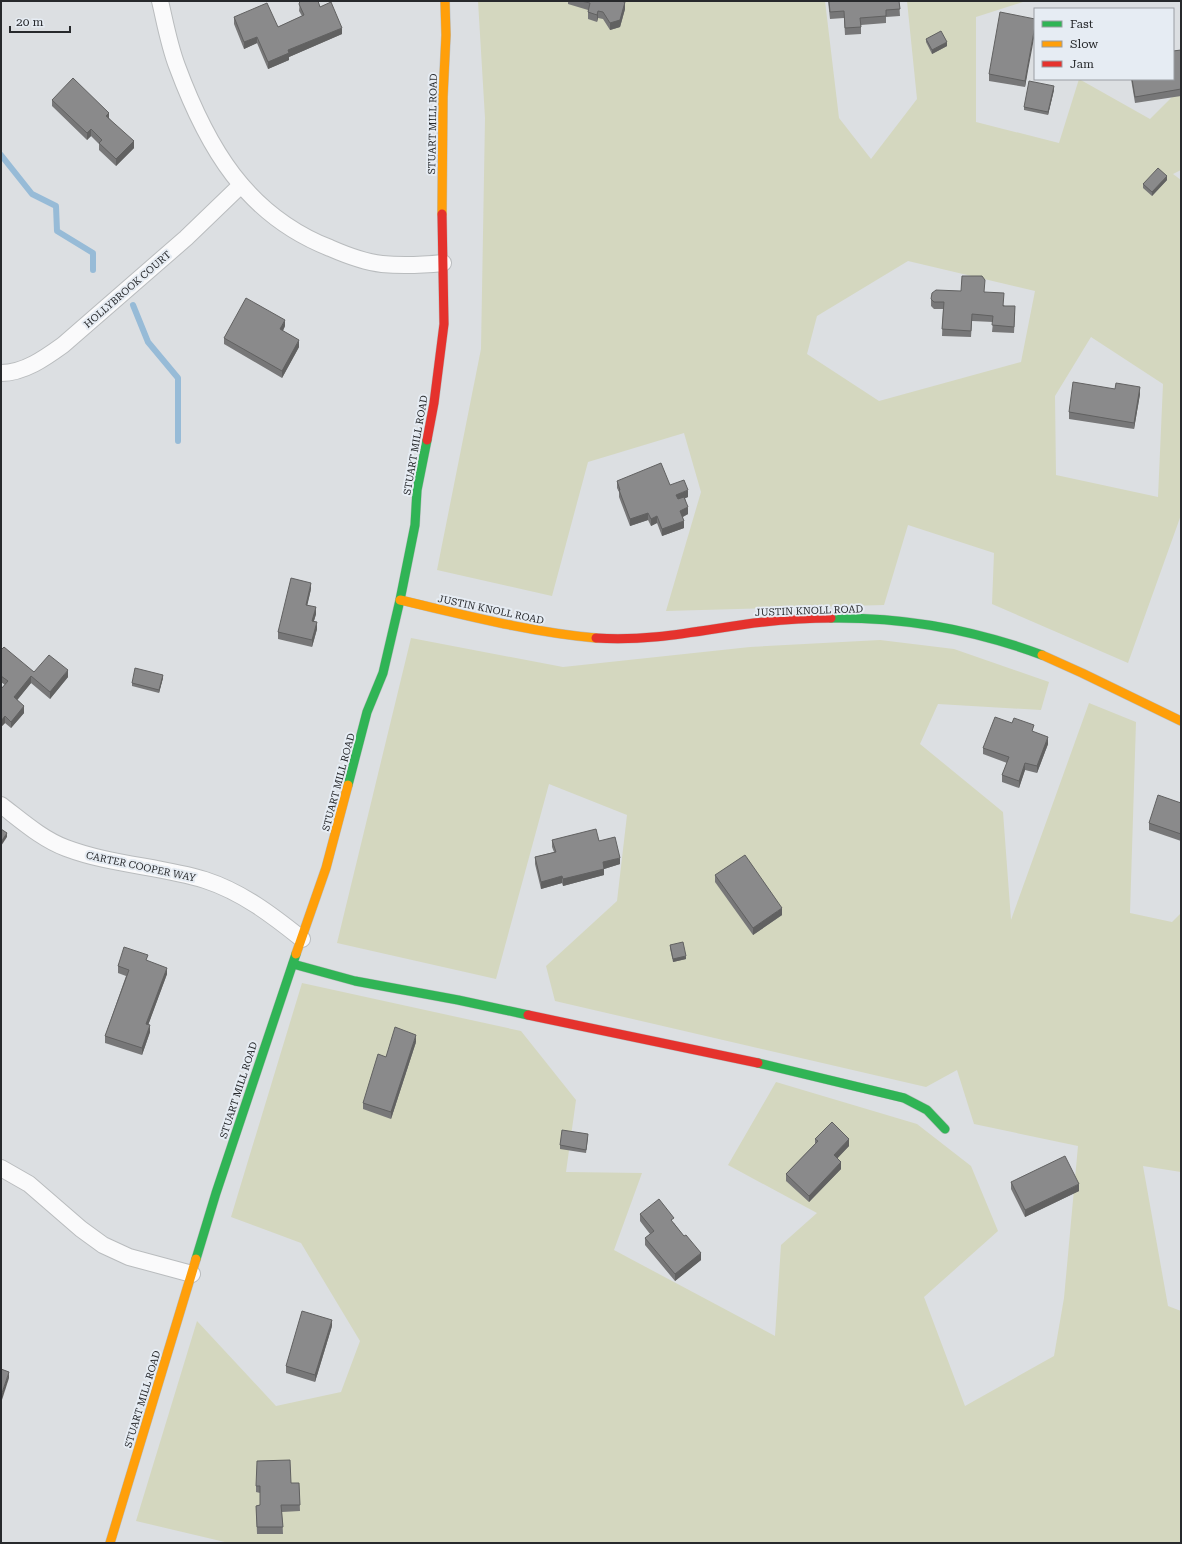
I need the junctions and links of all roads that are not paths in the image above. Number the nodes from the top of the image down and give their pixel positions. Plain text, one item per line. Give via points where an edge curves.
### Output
1 (160, 1) edge
2 (445, 1) edge
3 (241, 185) junction
4 (443, 263) junction
5 (1, 373) edge
6 (400, 600) junction
7 (1181, 721) edge
8 (1, 805) edge
9 (302, 939) junction
10 (294, 964) junction
11 (945, 1129) dead end
12 (1, 1168) edge
13 (192, 1274) junction
14 (110, 1543) edge

1 - 3 street via 176,64 194,106 220,156
2 - 4 main road, STUART MILL ROAD
3 - 4 street via 259,205 284,225 312,241 349,256 382,264
3 - 5 street, HOLLYBROOK COURT via 186,238 63,345 47,357 26,367
4 - 6 main road, STUART MILL ROAD via 444,324 440,356 417,490 415,524
6 - 7 main road, JUSTIN KNOLL ROAD via 543,632 584,638 677,636 755,623 825,619 869,619 919,624 968,633 1022,648 1068,666
6 - 9 main road, STUART MILL ROAD via 383,674 367,712 326,868
8 - 9 street, CARTER COOPER WAY via 40,835 65,848 99,859 177,872 206,880 245,897
9 - 10 main road, STUART MILL ROAD
10 - 11 main road via 355,981 458,1000 800,1072 904,1098 934,1115
10 - 13 main road, STUART MILL ROAD via 260,1058
12 - 13 street via 29,1184 103,1245 129,1257
13 - 14 main road, STUART MILL ROAD

